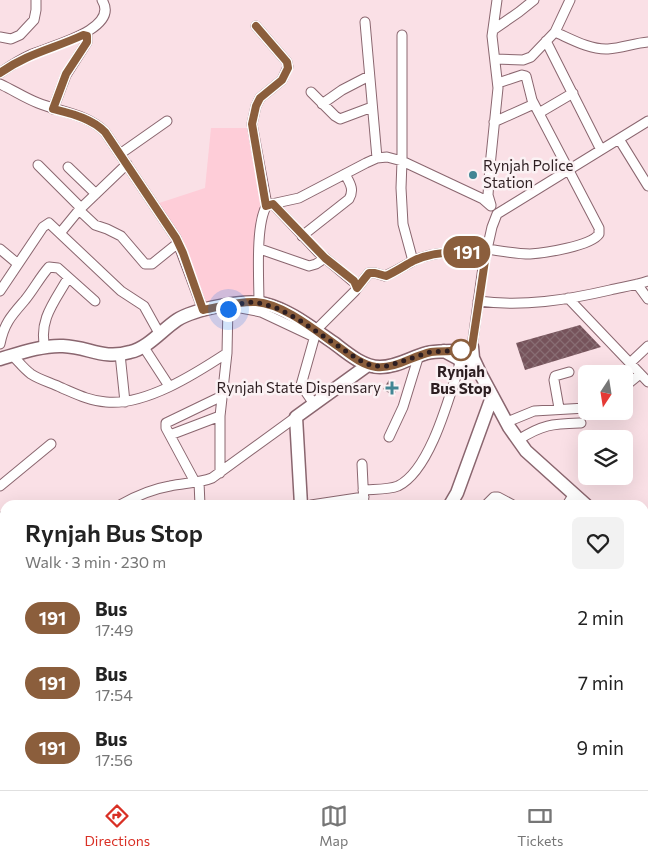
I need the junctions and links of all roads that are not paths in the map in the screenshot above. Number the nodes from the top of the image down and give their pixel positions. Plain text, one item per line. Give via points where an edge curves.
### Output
1 (36, 0) edge
2 (102, 0) edge
3 (497, 0) edge
4 (534, 0) edge
5 (570, 0) edge
6 (365, 22) dead end
7 (256, 26) dead end
8 (493, 30) junction
9 (555, 32) junction
10 (83, 35) junction
11 (402, 35) dead end
12 (0, 37) edge
13 (546, 41) junction
14 (648, 42) edge
15 (495, 59) junction
16 (0, 73) edge
17 (369, 76) junction
18 (498, 83) junction
19 (0, 84) edge
20 (310, 92) dead end
21 (573, 93) junction
22 (322, 104) junction
23 (534, 104) junction
24 (372, 107) junction
25 (53, 109) junction
26 (539, 113) junction
27 (167, 121) dead end
28 (648, 121) edge
29 (494, 122) junction
30 (619, 139) junction
31 (601, 150) junction
32 (120, 154) junction
33 (377, 158) junction
34 (402, 160) junction
35 (127, 164) junction
36 (38, 165) dead end
37 (68, 167) dead end
38 (568, 171) junction
39 (345, 174) junction
40 (648, 186) edge
41 (96, 194) junction
42 (270, 205) junction
43 (491, 206) junction
44 (80, 209) junction
45 (498, 213) junction
46 (61, 232) junction
47 (302, 236) junction
48 (178, 243) junction
49 (0, 249) edge
50 (260, 249) junction
51 (486, 252) junction
52 (325, 258) junction
53 (413, 261) junction
54 (18, 264) junction
55 (68, 278) junction
56 (648, 280) edge
57 (637, 284) junction
58 (357, 288) junction
59 (0, 291) edge
60 (568, 298) junction
61 (648, 299) edge
62 (95, 301) dead end
63 (478, 301) junction
64 (259, 302) junction
65 (228, 307) junction
66 (203, 310) junction
67 (316, 331) junction
68 (159, 333) junction
69 (0, 344) edge
70 (143, 346) junction
71 (648, 346) edge
72 (472, 347) junction
73 (45, 348) junction
74 (442, 350) junction
75 (227, 353) junction
76 (120, 354) junction
77 (419, 355) junction
78 (3, 356) edge
79 (461, 360) junction
80 (630, 363) junction
81 (368, 365) junction
82 (569, 372) dead end
83 (480, 373) junction
84 (640, 374) junction
85 (633, 380) edge
86 (648, 382) edge
87 (169, 386) junction
88 (222, 396) junction
89 (492, 397) junction
90 (125, 402) junction
91 (314, 404) junction
92 (559, 408) junction
93 (578, 408) edge
94 (220, 416) junction
95 (296, 417) junction
96 (507, 422) junction
97 (581, 423) dead end
98 (170, 435) junction
99 (389, 437) dead end
100 (518, 440) junction
101 (51, 444) dead end
102 (362, 464) dead end
103 (220, 473) junction
104 (197, 482) junction
105 (0, 486) edge
106 (574, 494) junction
107 (364, 497) edge
108 (130, 500) edge
109 (199, 500) edge
110 (301, 500) edge
111 (344, 500) edge
112 (453, 500) edge
113 (491, 500) edge
114 (503, 500) edge
115 (570, 500) edge
116 (581, 500) edge
117 (53, 790) edge
118 (66, 790) edge

1 - 12 street via 34,20 20,35 11,39
2 - 10 street via 104,15
3 - 8 street
4 - 8 street
5 - 9 street
6 - 17 street
7 - 42 street via 287,62 288,68 282,80 260,98 252,124
8 - 15 street
9 - 13 street
9 - 14 street via 599,49
10 - 16 street via 23,58
10 - 25 street via 87,36 87,42 66,74
11 - 34 street
13 - 15 street via 531,57 523,60
13 - 21 street
15 - 18 street
17 - 22 street
17 - 24 street
18 - 23 street via 526,76
18 - 29 street
19 - 25 street
20 - 22 street
21 - 26 street
21 - 31 street
22 - 24 street via 340,119
23 - 26 street
23 - 29 street
24 - 33 street
25 - 32 street via 98,124
26 - 38 street
27 - 32 street
28 - 30 street
29 - 43 street via 488,195
30 - 31 street
30 - 40 street
31 - 38 street
32 - 35 street
33 - 34 street
33 - 39 street
34 - 43 street via 483,199
34 - 53 street via 403,224
35 - 41 street
35 - 48 street
36 - 44 street
37 - 41 street
38 - 45 street
38 - 51 street via 599,228 597,237 542,253
39 - 42 street via 292,201
39 - 47 street via 352,185 350,198
41 - 44 street
42 - 47 street
42 - 50 street via 264,210 260,226
43 - 45 street
44 - 46 street
44 - 48 street via 95,225 120,236 145,264 152,264
45 - 51 street
46 - 54 street via 52,224 46,224
46 - 68 street via 121,291 144,306
47 - 52 street
48 - 66 street
49 - 54 street
50 - 52 street via 309,266
50 - 64 street
51 - 53 street via 450,252
51 - 63 street
52 - 58 street via 354,281
53 - 58 street via 386,276 369,273
54 - 59 street
55 - 62 street
55 - 69 street via 58,268 50,267 12,314
55 - 73 street via 44,322
56 - 57 street
57 - 60 street
57 - 61 street
58 - 67 street
60 - 63 street via 519,304
60 - 80 street
63 - 72 street
64 - 65 street
64 - 67 street via 279,309
65 - 66 street
65 - 75 street
65 - 91 street via 261,312 312,336 314,342 301,385
66 - 68 street via 178,319
67 - 81 street
68 - 70 street
70 - 76 street
70 - 87 street
71 - 80 street
72 - 74 street
72 - 83 street
73 - 76 street via 65,346 107,356
73 - 78 street
74 - 77 street
74 - 79 street
75 - 87 street
75 - 88 street
76 - 90 street
77 - 81 street via 388,366
77 - 99 street via 408,394
78 - 90 street via 31,374 82,396 104,402
79 - 83 street
79 - 107 street via 435,437 422,461 400,484
80 - 84 street
81 - 91 street
82 - 92 street via 555,376
83 - 89 street
84 - 85 street
84 - 86 street
87 - 90 street via 141,399
88 - 94 street
88 - 98 street via 168,421 166,426
89 - 96 street
89 - 112 street
91 - 95 street
92 - 93 street
92 - 96 street via 534,411
94 - 98 street
94 - 103 street
95 - 103 street
95 - 110 street
96 - 100 street
97 - 100 street via 547,425
98 - 104 street
100 - 106 street via 526,452
101 - 105 street
102 - 107 street
103 - 104 street
104 - 108 street via 147,492
104 - 109 street
106 - 115 street
106 - 116 street
107 - 111 street
113 - 114 street via 498,497
117 - 118 street

